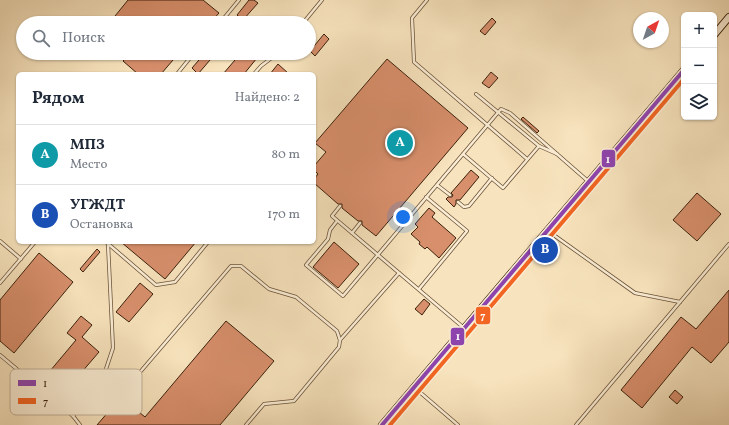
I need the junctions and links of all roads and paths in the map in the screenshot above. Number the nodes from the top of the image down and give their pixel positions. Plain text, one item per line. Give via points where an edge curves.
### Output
1 (239, 0) edge
2 (322, 0) edge
3 (427, 0) edge
4 (226, 16) edge
5 (309, 16) edge
6 (729, 17) edge
7 (717, 31) edge
8 (188, 60) edge
9 (269, 60) edge
10 (179, 72) edge
11 (256, 72) edge
12 (681, 74) edge
13 (476, 94) dead end
14 (498, 112) junction
15 (487, 125) junction
16 (539, 146) junction
17 (463, 154) junction
18 (560, 156) junction
19 (527, 160) junction
20 (492, 178) junction
21 (589, 182) junction
22 (437, 185) junction
23 (450, 195) dead end
24 (426, 197) junction
25 (458, 202) dead end
26 (340, 206) dead end
27 (337, 221) junction
28 (360, 223) dead end
29 (548, 231) junction
30 (352, 233) junction
31 (0, 241) edge
32 (33, 244) edge
33 (107, 244) edge
34 (108, 244) edge
35 (206, 244) edge
36 (729, 244) edge
37 (378, 255) junction
38 (21, 259) junction
39 (399, 273) junction
40 (0, 283) edge
41 (418, 290) junction
42 (680, 302) junction
43 (464, 328) junction
44 (340, 340) junction
45 (0, 355) edge
46 (17, 369) edge
47 (106, 369) edge
48 (142, 369) edge
49 (414, 388) junction
50 (73, 416) edge
51 (80, 425) edge
52 (246, 425) edge
53 (382, 425) edge
54 (458, 425) edge
55 (576, 425) edge

1 - 4 lane
2 - 5 lane
3 - 15 lane via 412,18 414,62
6 - 7 street
8 - 10 lane
9 - 11 lane
12 - 21 street
13 - 14 lane
14 - 15 lane
14 - 16 lane
14 - 18 lane via 501,109 510,113
15 - 17 lane
15 - 19 lane
16 - 18 lane
16 - 19 lane
17 - 20 lane
17 - 22 lane
18 - 21 lane
19 - 20 lane via 503,188
20 - 25 lane via 469,206 464,207
21 - 29 street
22 - 23 lane
22 - 24 lane
24 - 37 lane
24 - 41 lane via 467,231
26 - 27 lane via 332,216
27 - 30 lane
27 - 37 lane via 330,230 328,239 306,265 332,287 343,296
28 - 30 lane
29 - 42 lane via 635,293
29 - 43 street
30 - 37 lane
31 - 38 lane
32 - 38 lane
33 - 47 lane via 113,348
34 - 35 lane via 156,285 175,282
36 - 42 lane
37 - 39 lane
38 - 40 lane
39 - 41 lane
39 - 44 lane
41 - 43 lane
42 - 55 lane
43 - 49 street
44 - 48 lane via 337,331 296,297 269,289 241,266 231,266
44 - 52 lane via 339,347 294,401 264,404
45 - 46 lane
49 - 53 street
49 - 54 lane
50 - 51 lane

